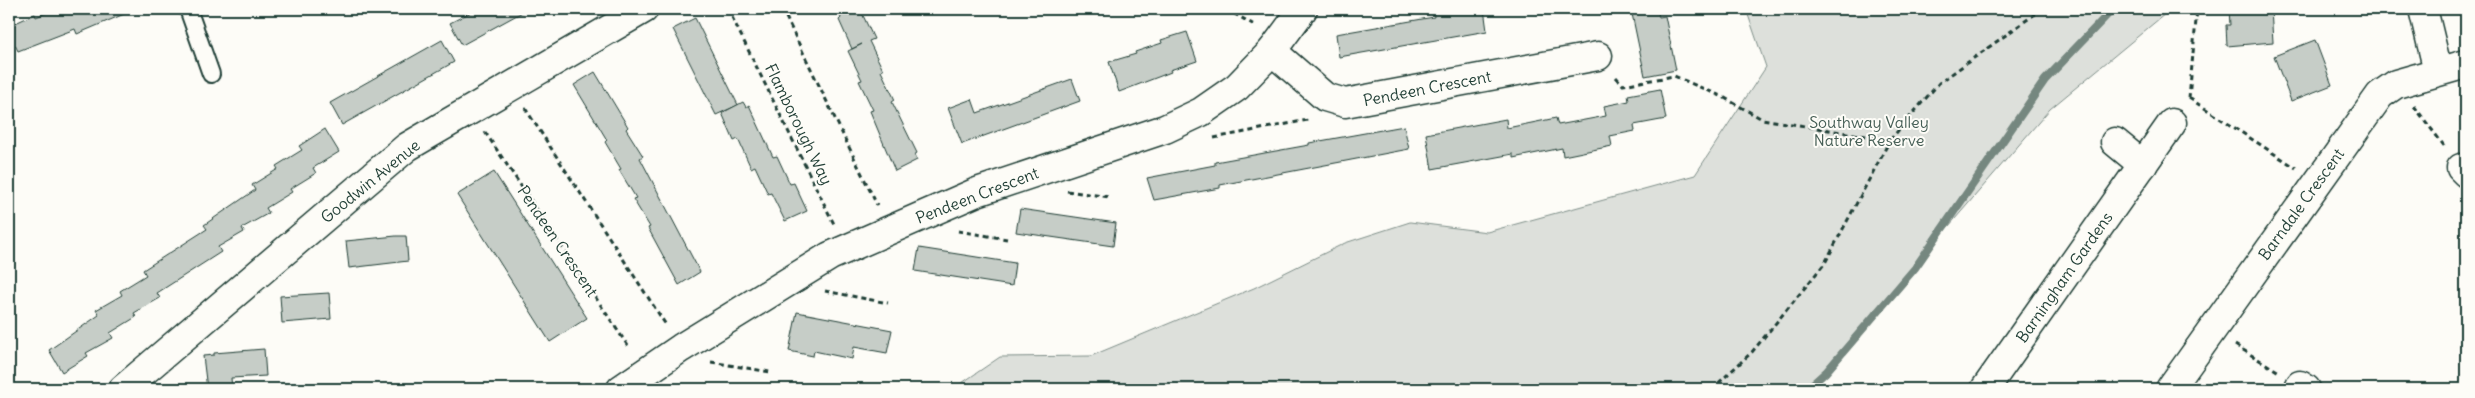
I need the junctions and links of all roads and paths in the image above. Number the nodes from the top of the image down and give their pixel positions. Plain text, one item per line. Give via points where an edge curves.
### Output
1 (188, 9) edge
2 (644, 9) edge
3 (728, 9) edge
4 (782, 9) edge
5 (1226, 9) edge
6 (1303, 9) edge
7 (2042, 9) edge
8 (2197, 9) edge
9 (2423, 9) edge
10 (1276, 46) junction
11 (1598, 56) joint
12 (2466, 64) edge
13 (2438, 71) junction
14 (211, 74) dead end
15 (2396, 84) junction
16 (512, 86) junction
17 (2189, 98) junction
18 (470, 110) junction
19 (1194, 116) junction
20 (1318, 118) dead end
21 (2172, 123) joint
22 (1890, 140) junction
23 (2115, 142) dead end
24 (2143, 165) junction
25 (2464, 170) edge
26 (2317, 182) junction
27 (889, 231) junction
28 (847, 250) junction
29 (785, 284) junction
30 (888, 303) dead end
31 (2210, 330) junction
32 (675, 352) junction
33 (645, 372) junction
34 (770, 372) dead end
35 (2303, 387) edge
36 (123, 389) edge
37 (620, 389) edge
38 (1712, 389) edge
39 (1985, 389) edge
40 (2170, 389) edge

1 - 14 lane
2 - 16 street, Goodwin Avenue
3 - 28 path, Flamborough Way
4 - 27 path
5 - 10 path
6 - 10 street, Pendeen Crescent
7 - 22 path via 1939,83
8 - 17 path
9 - 13 street
10 - 11 street, Pendeen Crescent via 1325,97 1345,103
10 - 19 street, Pendeen Crescent via 1237,87
11 - 22 path via 1623,85 1674,76 1724,97 1762,119
12 - 13 street, Barndale Crescent
13 - 15 street, Barndale Crescent
15 - 25 path
15 - 26 street, Barndale Crescent via 2380,95
16 - 18 street, Goodwin Avenue
16 - 32 path
17 - 21 path
17 - 26 path
18 - 33 path, Pendeen Crescent
18 - 36 street, Goodwin Avenue via 407,147
19 - 20 path via 1212,138
19 - 27 street, Pendeen Crescent via 1166,130 977,192
21 - 24 street, Barningham Gardens
22 - 38 path via 1825,263 1752,352
23 - 24 street
24 - 39 street, Barningham Gardens
26 - 31 street, Barndale Crescent
27 - 28 street, Pendeen Crescent
28 - 29 street, Pendeen Crescent via 830,256
29 - 30 path
29 - 32 street, Pendeen Crescent
31 - 35 path
31 - 40 street, Barndale Crescent
32 - 33 street, Pendeen Crescent
32 - 34 path
33 - 37 street, Pendeen Crescent

